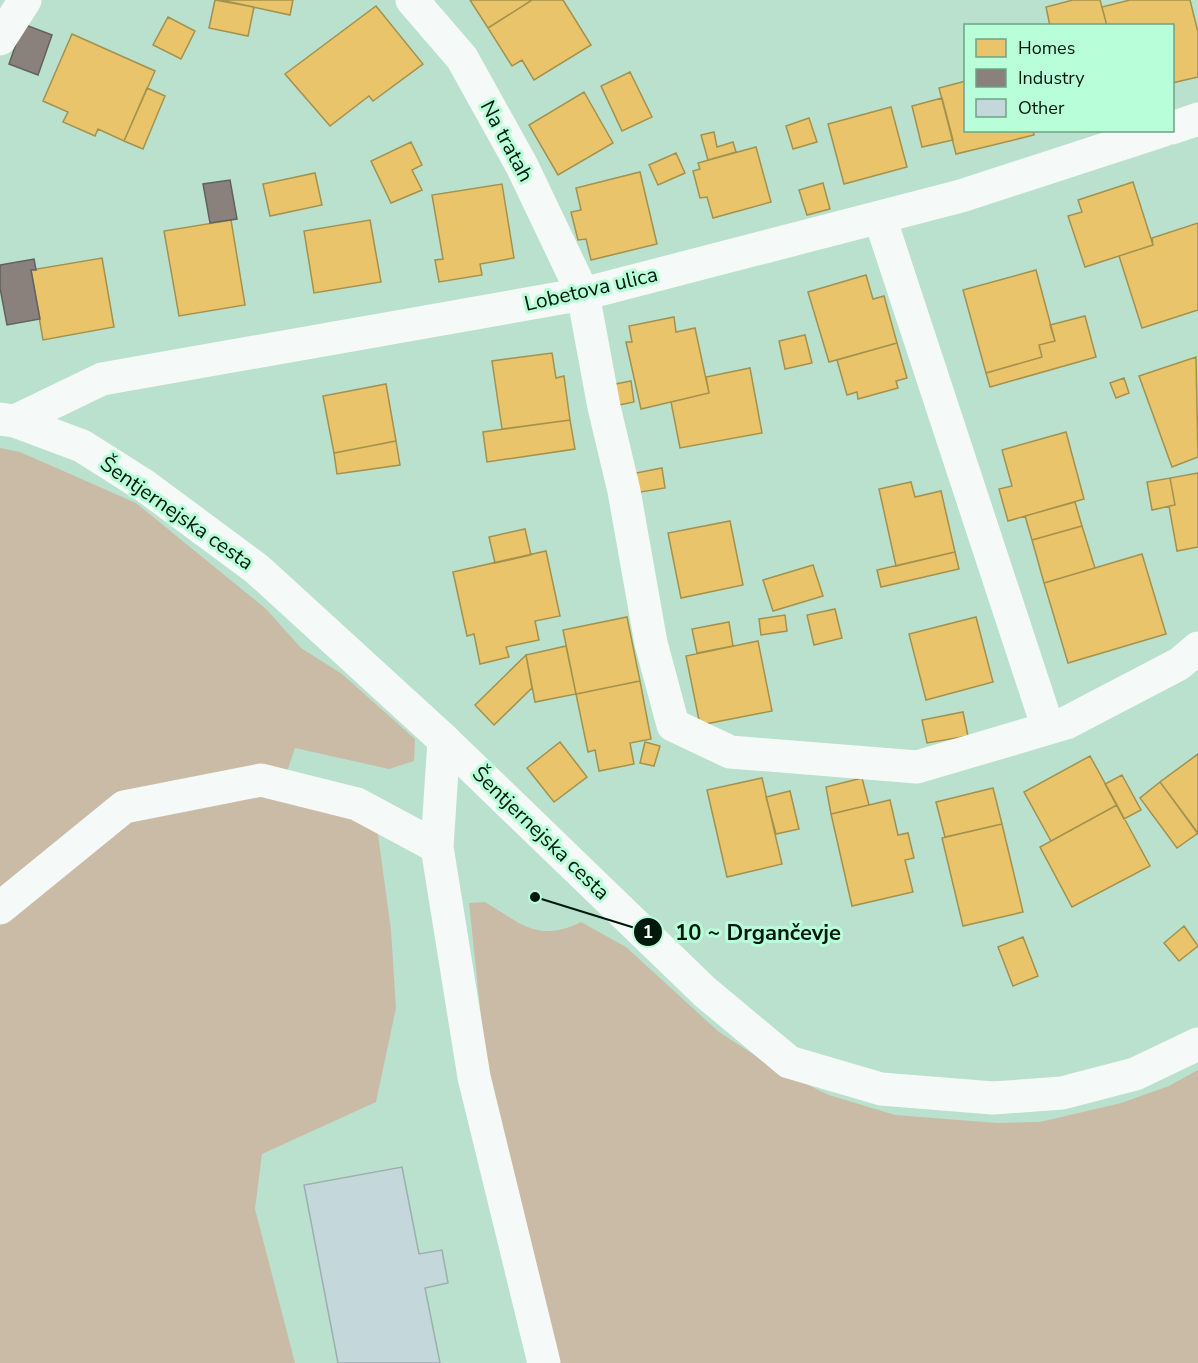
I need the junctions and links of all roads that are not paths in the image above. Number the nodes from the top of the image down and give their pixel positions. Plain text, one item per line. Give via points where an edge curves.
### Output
1 (25, 0) edge
2 (412, 0) edge
3 (0, 39) edge
4 (1198, 119) edge
5 (1174, 128) edge
6 (1158, 132) edge
7 (880, 218) junction
8 (583, 294) junction
9 (7, 420) edge
10 (1198, 648) edge
11 (1048, 728) junction
12 (444, 740) junction
13 (436, 846) junction
14 (0, 908) edge
15 (1198, 1044) edge
16 (544, 1363) edge

1 - 3 street
2 - 8 street, Na tratah via 462,58 522,166
4 - 5 street
6 - 7 street, Lobetova ulica
7 - 8 street, Lobetova ulica
7 - 11 street
8 - 9 street, Lobetova ulica via 102,379
8 - 11 street, Na tratah via 651,643 673,725 730,752 917,767
9 - 12 street, Šentjernejska cesta via 82,446 145,486 256,569
10 - 11 street, Na tratah via 1179,664 1066,723
12 - 13 street
12 - 15 street, Šentjernejska cesta via 705,992 789,1062 881,1089 993,1098 1062,1093 1135,1074
13 - 14 street via 357,804 261,780 124,807
13 - 16 street via 474,1077

